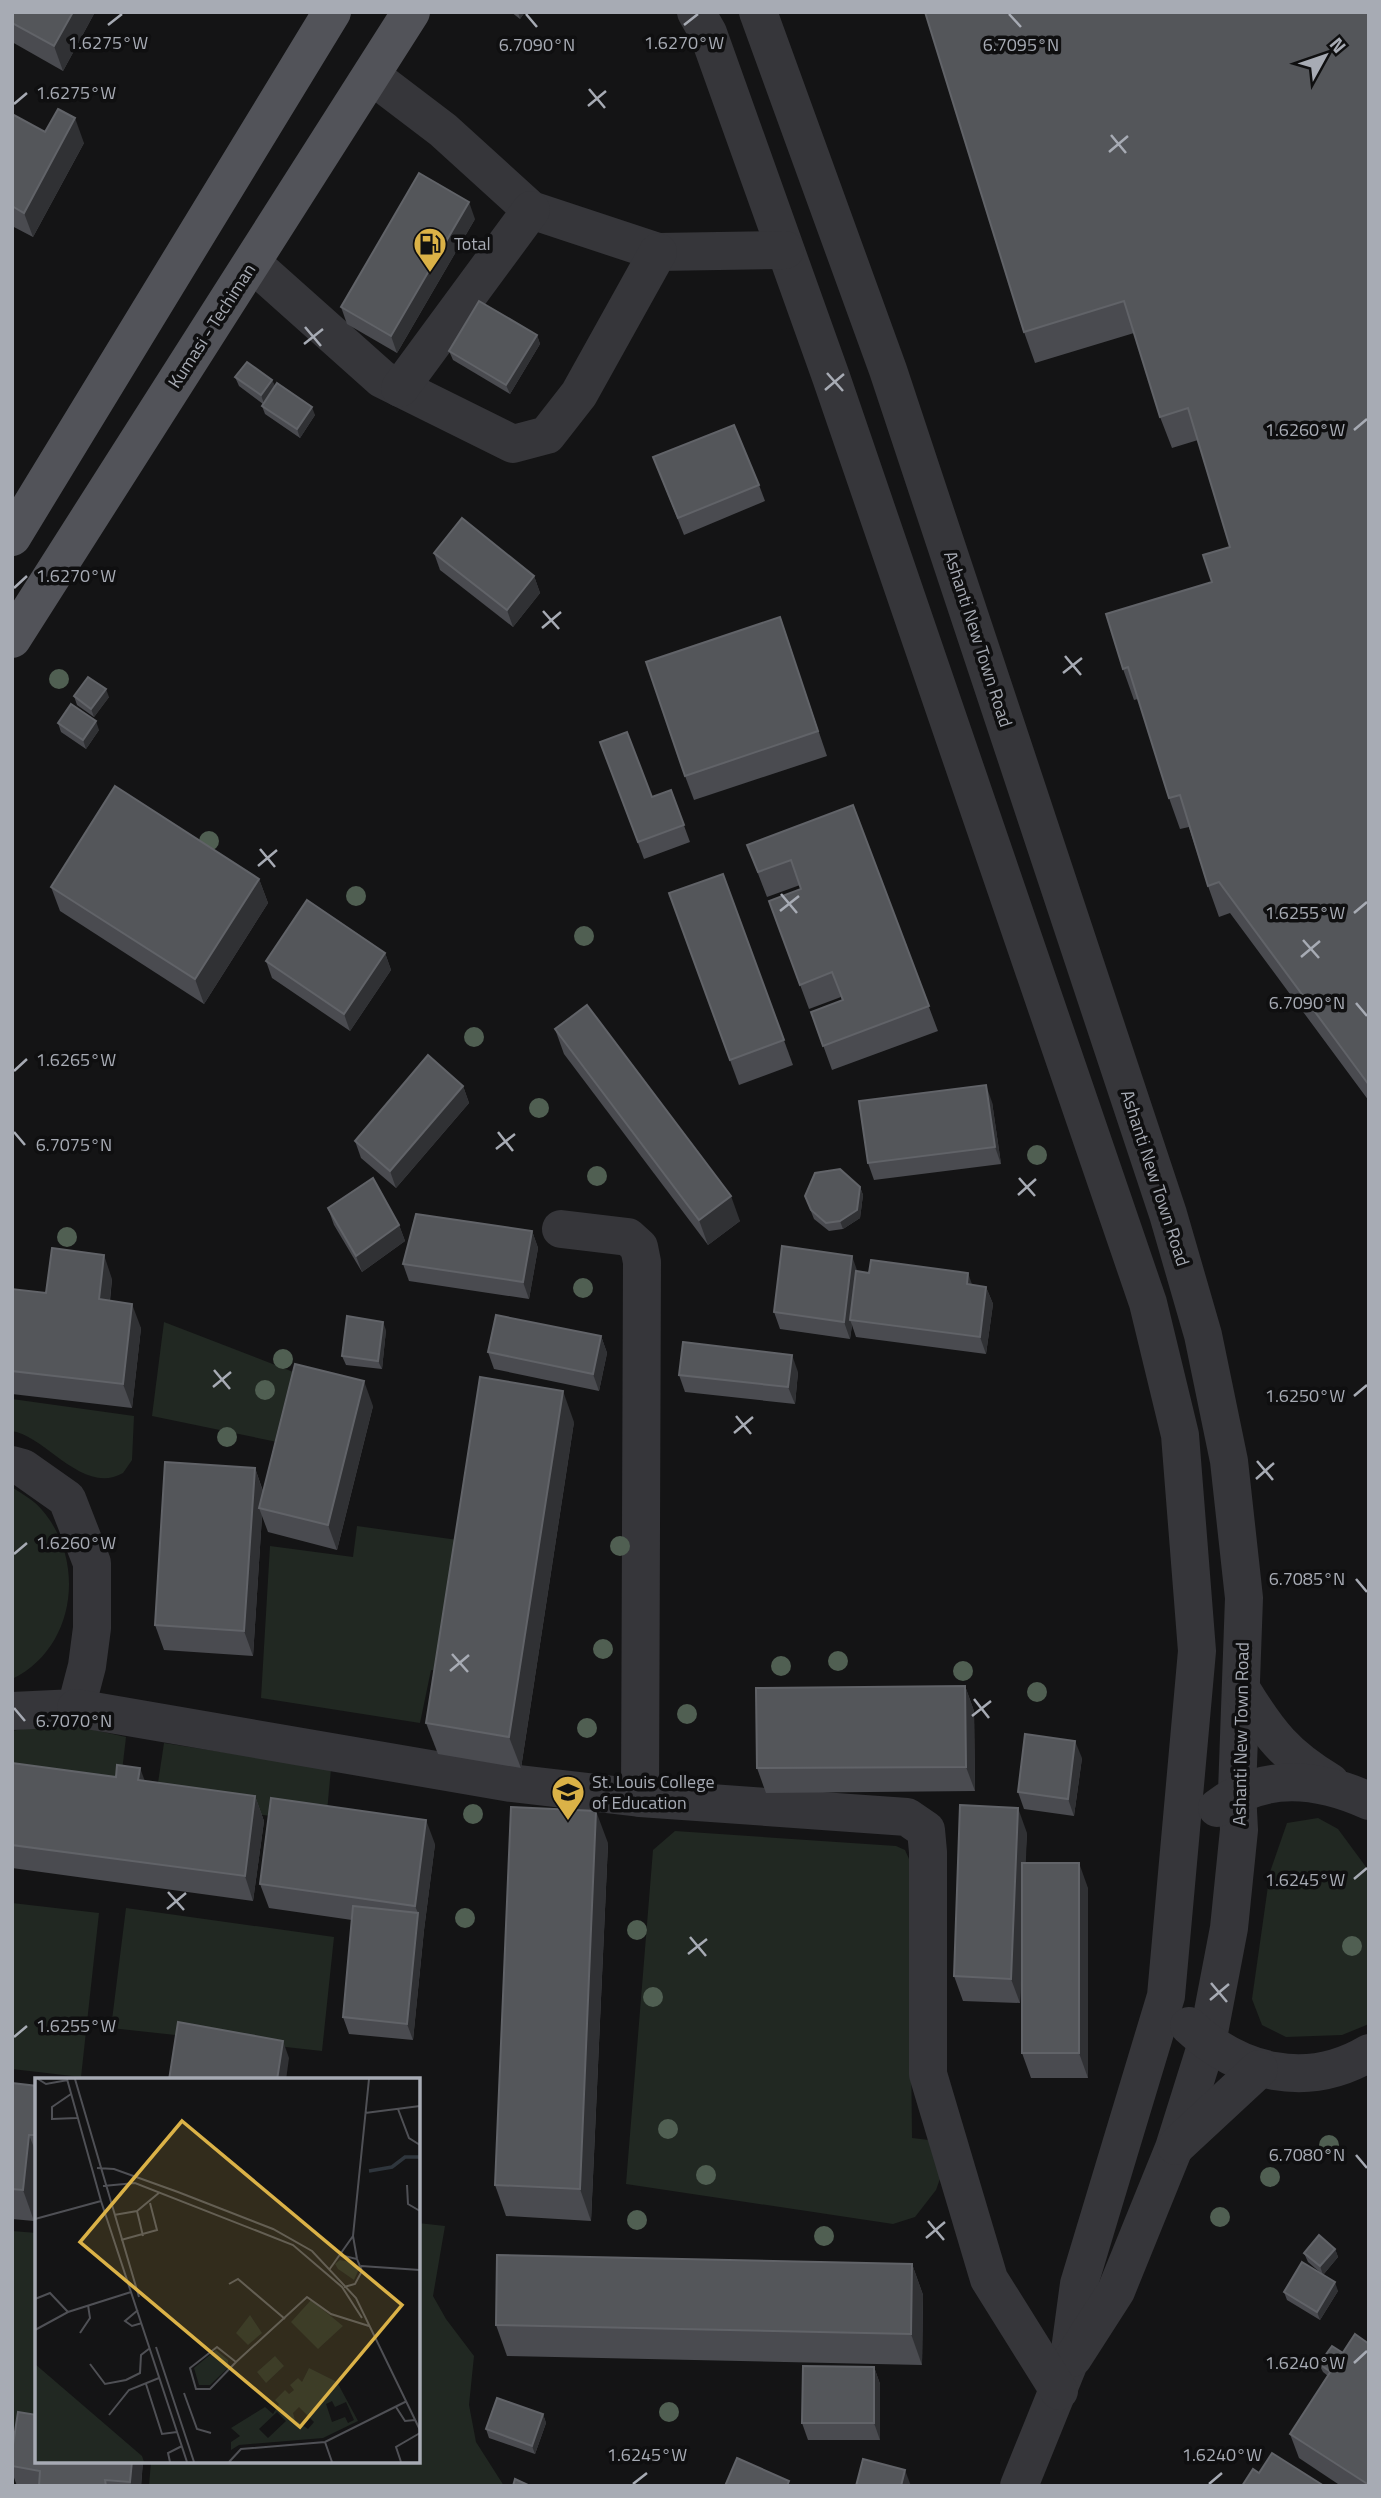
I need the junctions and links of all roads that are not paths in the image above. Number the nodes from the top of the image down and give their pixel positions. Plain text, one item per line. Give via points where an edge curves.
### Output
1 (332, 12) edge
2 (411, 12) edge
3 (696, 12) edge
4 (758, 12) edge
5 (372, 76) junction
6 (531, 210) junction
7 (785, 250) junction
8 (657, 253) junction
9 (252, 263) junction
10 (400, 388) junction
11 (12, 537) edge
12 (12, 639) edge
13 (561, 1229) dead end
14 (12, 1465) edge
15 (1242, 1690) junction
16 (76, 1708) junction
17 (12, 1711) edge
18 (1237, 1792) junction
19 (1353, 1794) edge
20 (640, 1798) junction
21 (1181, 1835) junction
22 (1166, 1996) junction
23 (1207, 2043) junction
24 (1369, 2053) edge
25 (1259, 2069) junction
26 (1174, 2148) junction
27 (1064, 2378) junction
28 (1019, 2486) edge

1 - 11 main road
2 - 5 main road, Kumasi - Techiman
3 - 7 street, Ashanti New Town Road via 708,33
4 - 15 street, Ashanti New Town Road via 888,370 1172,1226 1203,1335 1228,1461 1244,1598
5 - 6 street via 443,130
5 - 9 main road, Kumasi - Techiman
6 - 8 street
6 - 10 street
7 - 8 street
7 - 21 street, Ashanti New Town Road via 1148,1303 1180,1435 1197,1651
8 - 10 street via 579,394 547,435 513,444
9 - 10 street via 382,379
9 - 12 main road, Kumasi - Techiman
13 - 20 street via 628,1237 639,1247 642,1262
14 - 16 street via 67,1500 92,1563 88,1666
15 - 18 street, Ashanti New Town Road
15 - 19 street via 1265,1727 1297,1762
16 - 17 street
16 - 20 street via 511,1783
18 - 19 street via 1287,1780
18 - 21 street
18 - 23 street, Ashanti New Town Road via 1239,1830 1228,1928
20 - 27 street via 907,1817 926,1830 928,2074 989,2279
21 - 22 street, Ashanti New Town Road
22 - 23 street via 1184,2022
22 - 27 street, Ashanti New Town Road via 1079,2284
23 - 25 street
23 - 26 street, Ashanti New Town Road
24 - 25 street via 1350,2064 1305,2074
25 - 26 street
26 - 27 street, Ashanti New Town Road via 1116,2291
27 - 28 street, Ashanti New Town Road

